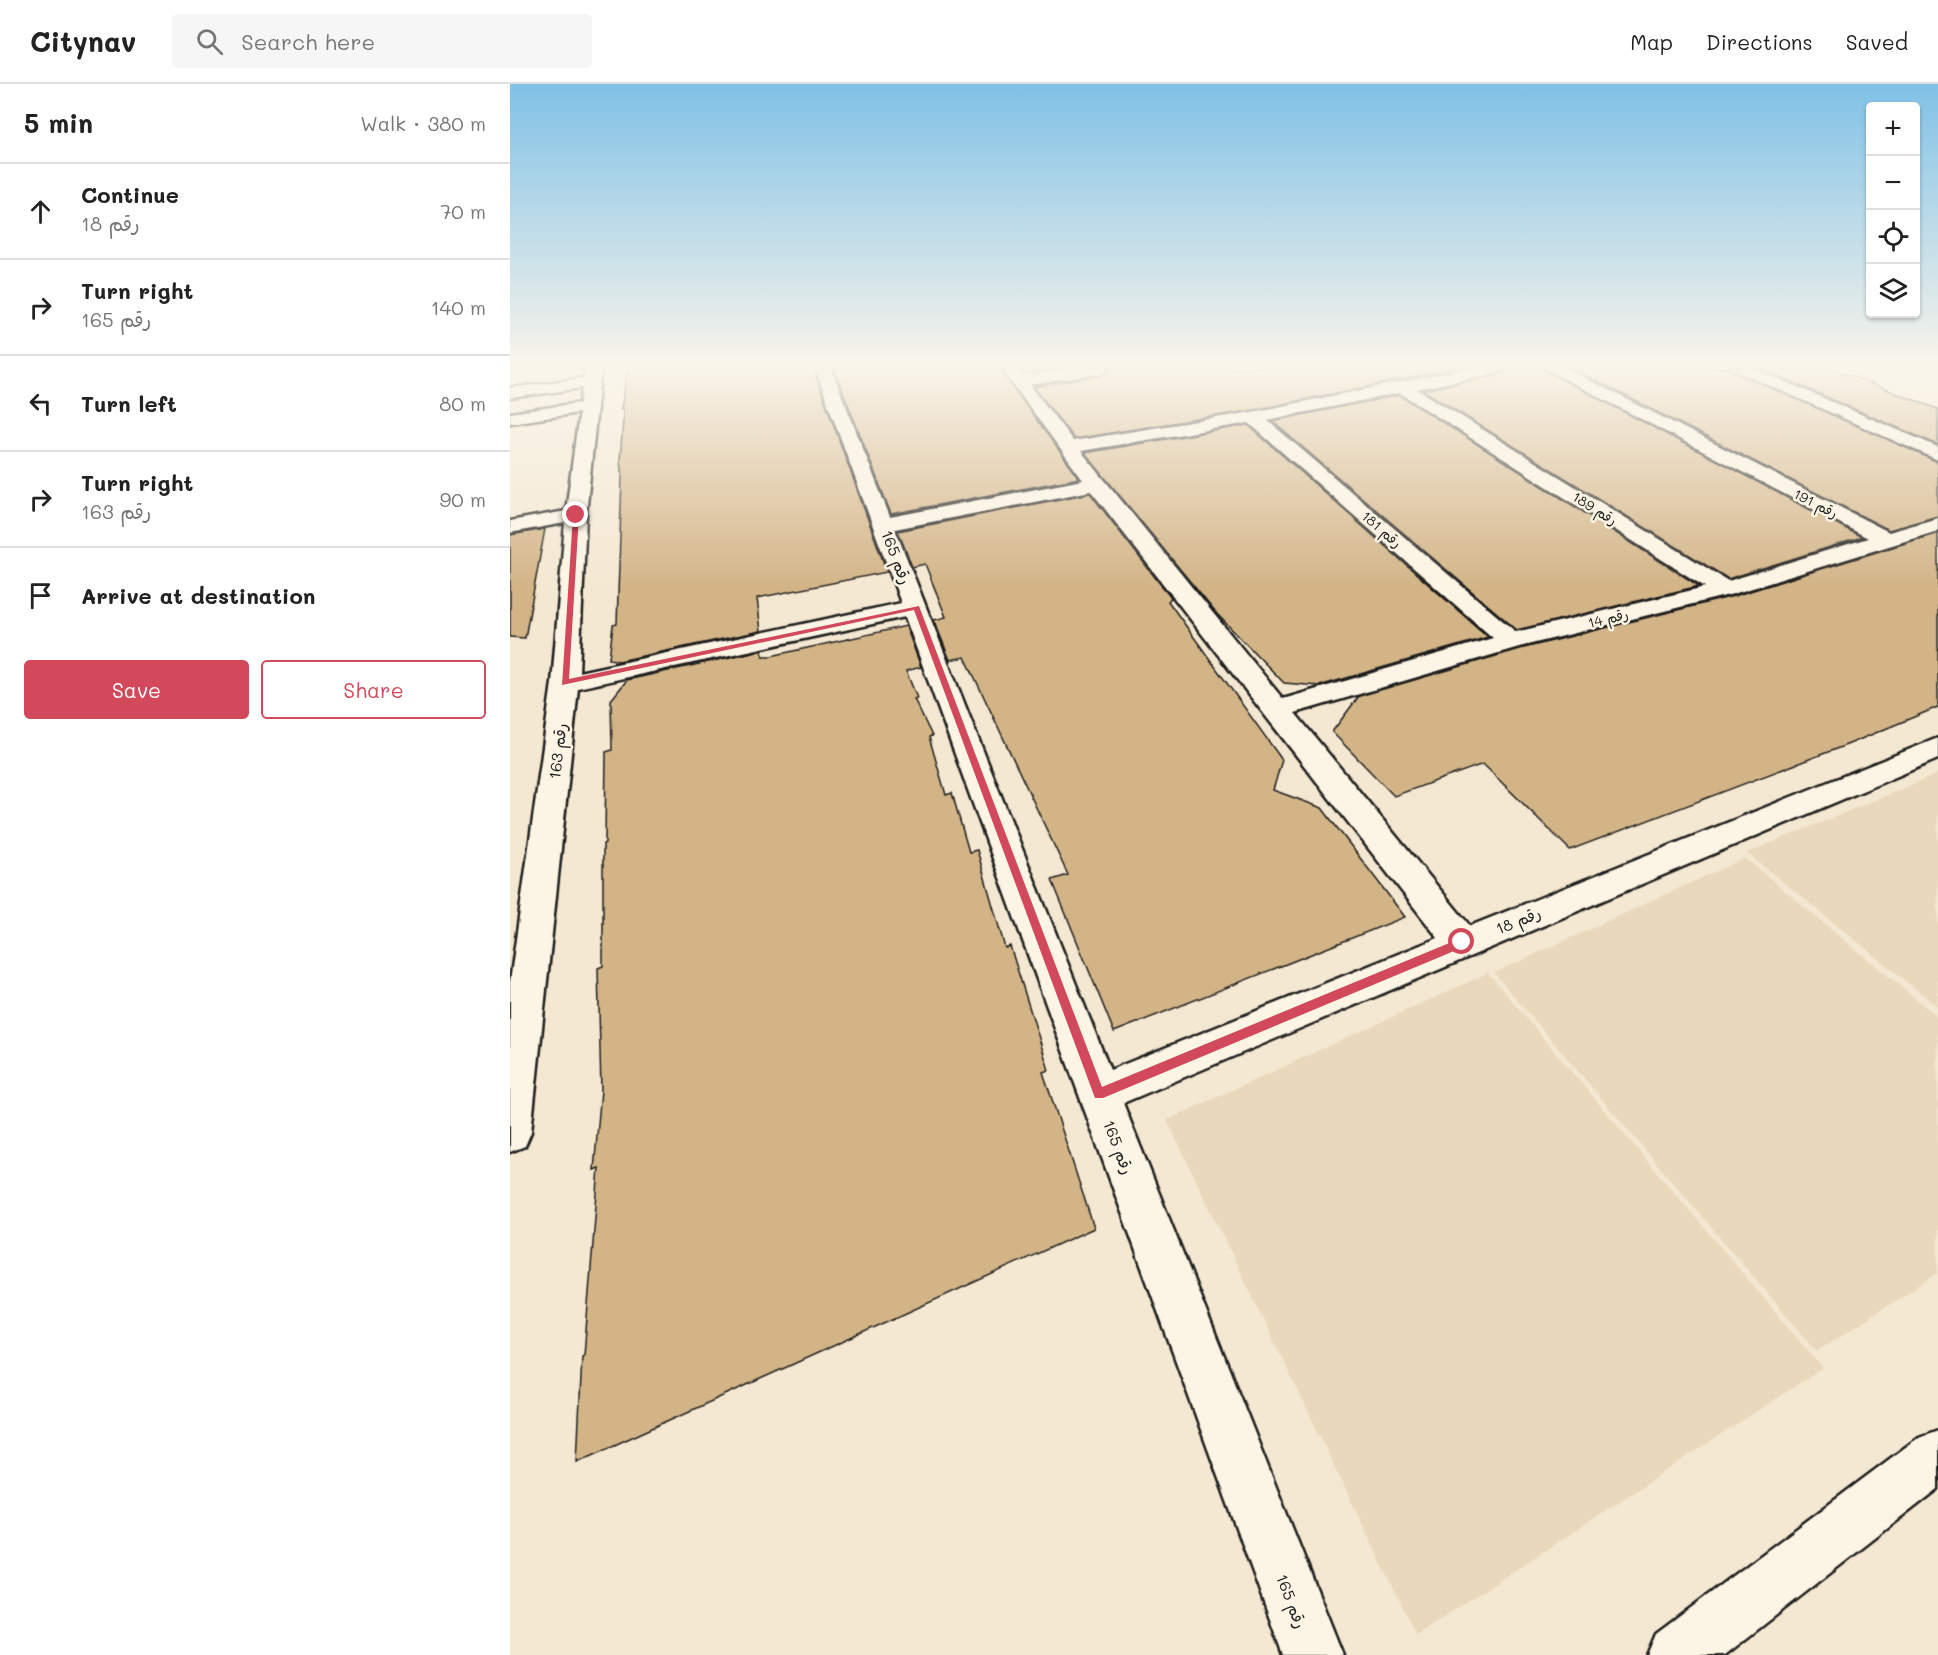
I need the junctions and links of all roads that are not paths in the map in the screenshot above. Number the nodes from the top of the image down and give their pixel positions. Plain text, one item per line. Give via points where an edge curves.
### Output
1 (584, 441) edge
2 (851, 441) edge
3 (1065, 441) edge
4 (1104, 441) edge
5 (1281, 441) edge
6 (1489, 441) edge
7 (1695, 441) edge
8 (1908, 441) edge
9 (1069, 447) junction
10 (1938, 454) edge
11 (1096, 484) junction
12 (576, 515) junction
13 (1938, 524) edge
14 (884, 525) junction
15 (510, 527) edge
16 (1888, 540) junction
17 (1725, 589) junction
18 (916, 608) junction
19 (1511, 642) junction
20 (565, 683) junction
21 (1278, 709) junction
22 (1938, 748) edge
23 (1462, 942) junction
24 (1099, 1094) junction
25 (510, 1132) edge
26 (1938, 1456) edge
27 (1313, 1655) edge
28 (1677, 1655) edge

1 - 12 street, رقم 163
2 - 14 street, رقم 165
3 - 9 street
4 - 9 street
5 - 19 street, رقم 181
6 - 17 street, رقم 189
7 - 16 street, رقم 191
8 - 10 street
9 - 11 street
11 - 14 street
11 - 21 street
12 - 15 street
12 - 20 street, رقم 163
13 - 16 street, رقم 14
14 - 18 street, رقم 165
16 - 17 street, رقم 14
17 - 19 street, رقم 14
18 - 20 street
18 - 24 street, رقم 165
19 - 21 street, رقم 14
20 - 25 street, رقم 163
21 - 23 street
22 - 23 street, رقم 18
23 - 24 street, رقم 18
24 - 27 street, رقم 165
26 - 28 street

